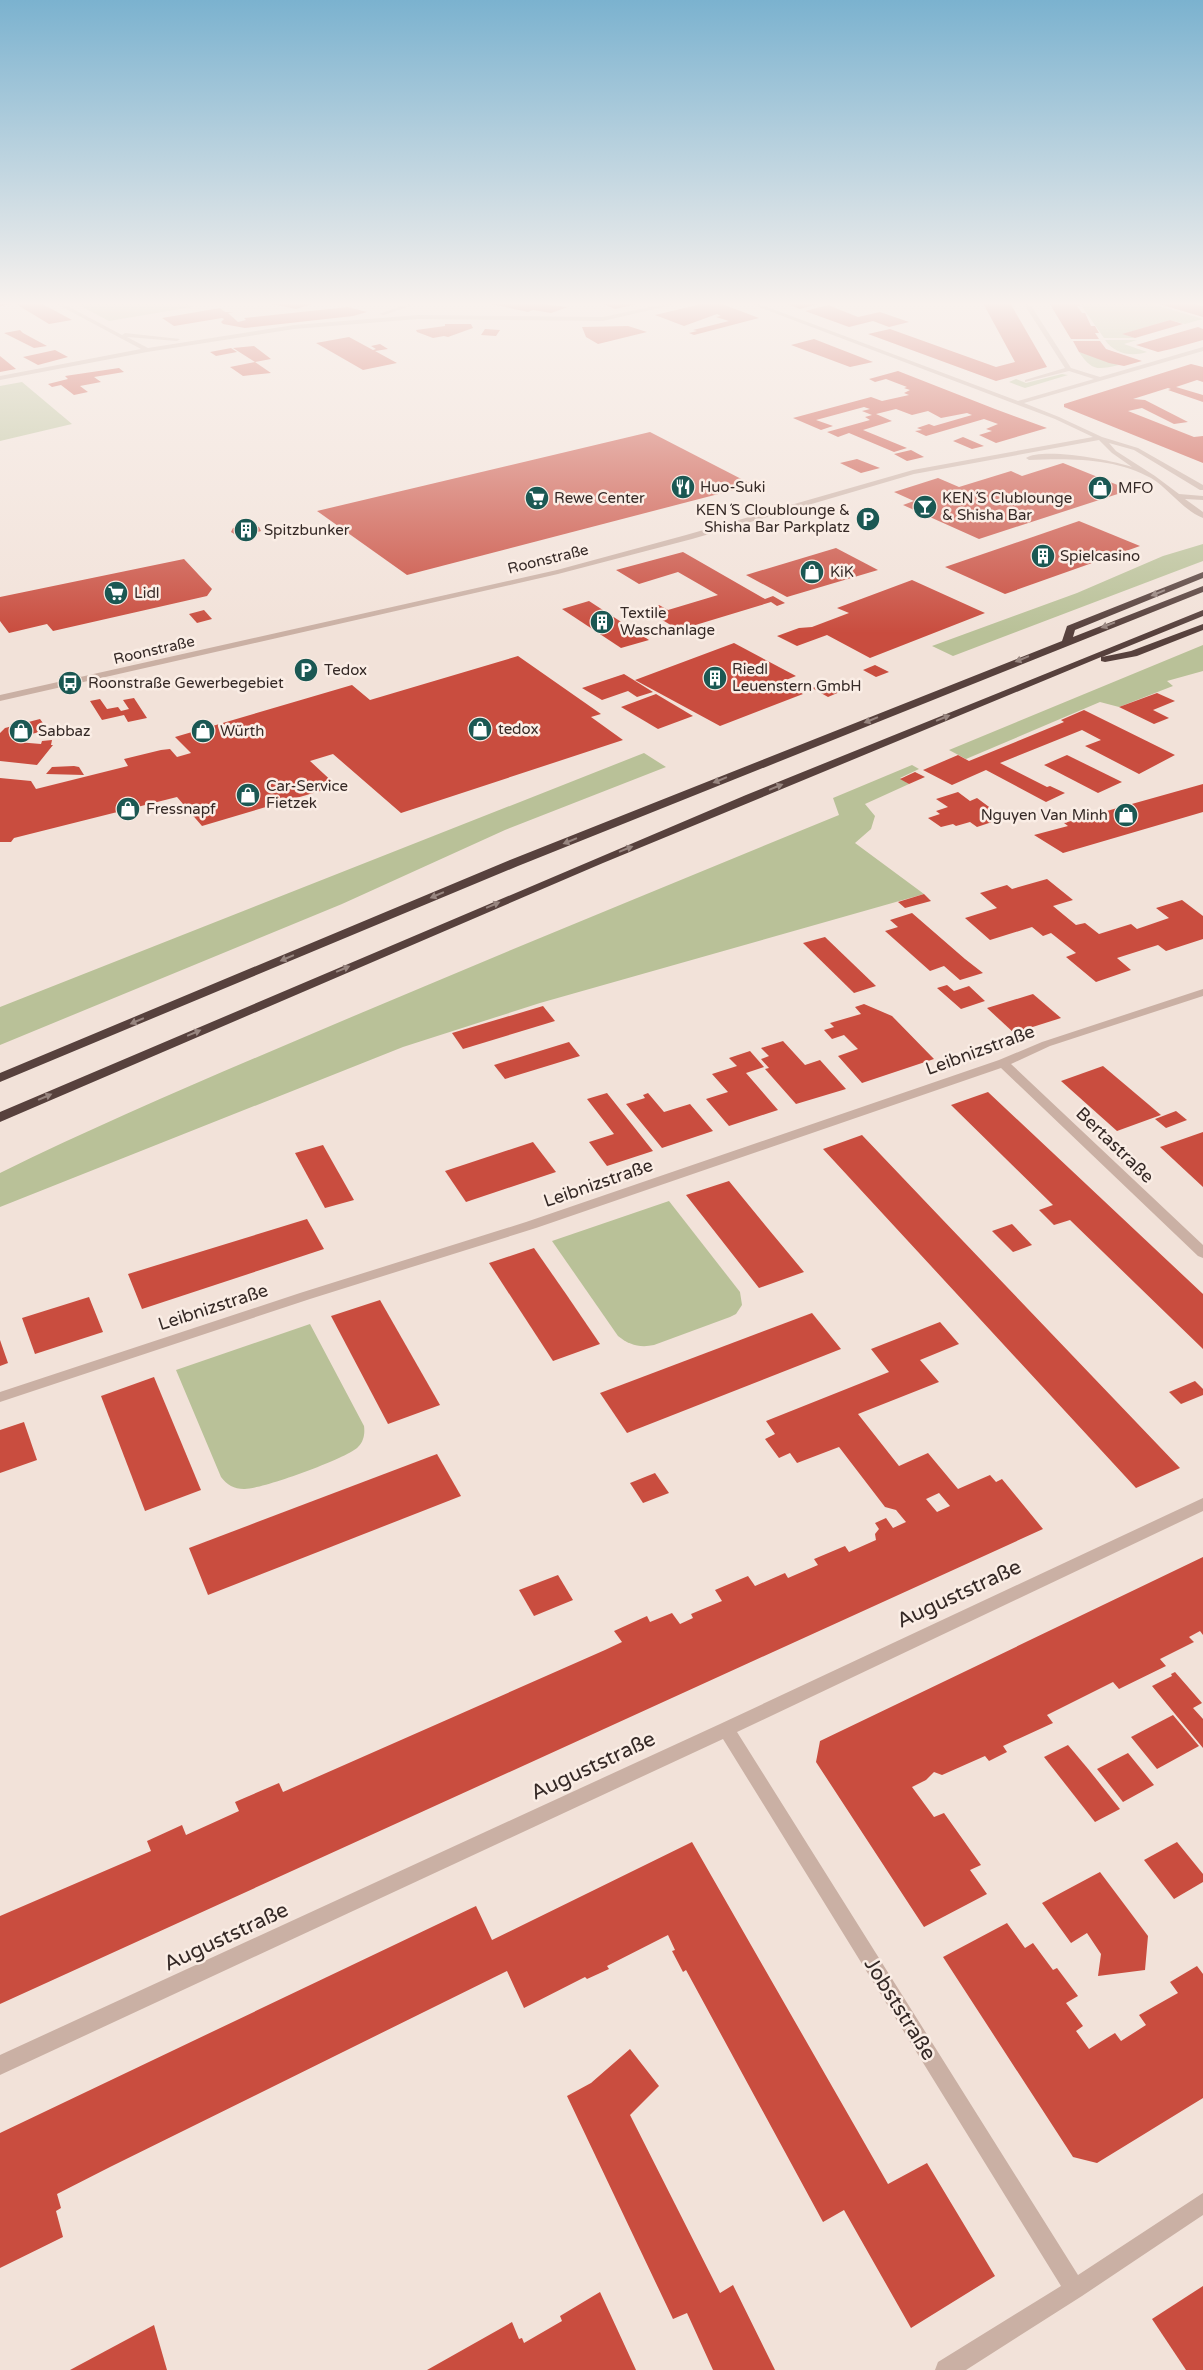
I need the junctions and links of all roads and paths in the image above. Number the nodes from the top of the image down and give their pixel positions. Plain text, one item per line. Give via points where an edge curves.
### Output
1 (1039, 412) edge
2 (1100, 438) junction
3 (984, 458) junction
4 (1153, 477) junction
5 (1203, 488) edge
6 (1178, 496) junction
7 (1203, 498) edge
8 (1203, 516) edge
9 (1203, 575) edge
10 (1203, 589) edge
11 (1203, 613) edge
12 (1203, 627) edge
13 (1067, 641) junction
14 (1072, 665) junction
15 (0, 698) edge
16 (1203, 992) edge
17 (1003, 1062) junction
18 (0, 1078) edge
19 (0, 1117) edge
20 (1203, 1253) edge
21 (0, 1397) edge
22 (1203, 1504) edge
23 (726, 1730) junction
24 (0, 2065) edge
25 (1203, 2203) edge
26 (1074, 2289) junction
27 (946, 2370) edge

1 - 2 street
2 - 3 street, Roonstraße
2 - 4 street via 1114,452
2 - 5 street via 1136,449
3 - 4 street via 1087,458 1117,463
3 - 15 street, Roonstraße via 913,472 558,572
4 - 6 street
6 - 7 street
6 - 8 street
9 -> 13 highway via 1070,628
10 -> 13 highway
11 - 14 highway
12 - 14 highway via 1133,654
13 -> 18 highway via 514,863
19 -> 14 highway via 549,880
16 - 17 street, Leibnizstraße via 1046,1044
17 - 20 street, Bertastraße
17 - 21 street, Leibnizstraße via 539,1222
22 - 23 street, Auguststraße
23 - 24 street, Auguststraße
23 - 26 street, Jobststraße
25 - 26 street
26 - 27 street

